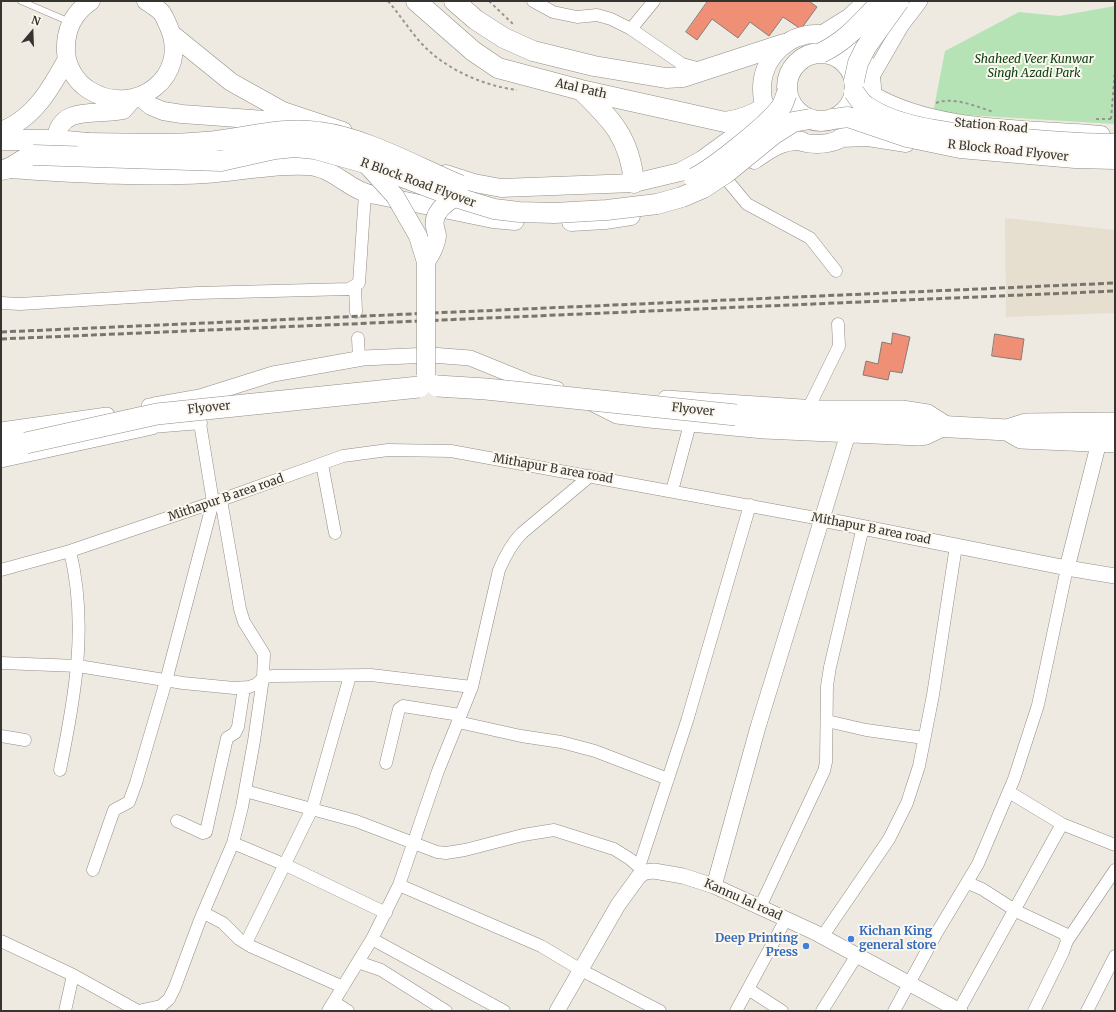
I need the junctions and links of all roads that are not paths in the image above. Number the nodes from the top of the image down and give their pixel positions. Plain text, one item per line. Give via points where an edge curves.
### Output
1 (21, 1) edge
2 (146, 1) edge
3 (416, 1) edge
4 (454, 1) edge
5 (533, 1) edge
6 (654, 1) edge
7 (865, 1) edge
8 (882, 1) edge
9 (899, 1) edge
10 (920, 1) edge
11 (85, 3) edge
12 (71, 22) junction
13 (631, 29) junction
14 (172, 35) junction
15 (820, 43) junction
16 (784, 44) junction
17 (67, 59) junction
18 (706, 71) junction
19 (863, 87) junction
20 (581, 90) junction
21 (788, 93) junction
22 (136, 98) junction
23 (766, 109) junction
24 (303, 117) junction
25 (833, 118) junction
26 (810, 119) junction
27 (335, 128) junction
28 (1, 131) edge
29 (1115, 136) edge
30 (840, 138) junction
31 (1, 140) edge
32 (56, 140) junction
33 (802, 141) junction
34 (1115, 144) edge
35 (1115, 159) edge
36 (365, 163) junction
37 (318, 168) junction
38 (5, 169) edge
39 (1115, 169) edge
40 (727, 180) junction
41 (634, 183) junction
42 (581, 186) junction
43 (365, 194) junction
44 (455, 198) junction
45 (582, 221) junction
46 (426, 262) junction
47 (836, 271) dead end
48 (355, 286) junction
49 (1, 303) edge
50 (356, 312) dead end
51 (838, 324) dead end
52 (358, 338) dead end
53 (359, 359) junction
54 (428, 382) junction
55 (567, 391) junction
56 (196, 398) junction
57 (149, 406) junction
58 (809, 407) junction
59 (201, 423) junction
60 (690, 424) junction
61 (950, 426) junction
62 (152, 427) junction
63 (1, 430) edge
64 (1108, 433) edge
65 (848, 434) junction
66 (1, 447) edge
67 (1, 460) edge
68 (322, 464) junction
69 (590, 476) junction
70 (672, 491) junction
71 (217, 501) junction
72 (750, 505) junction
73 (821, 519) junction
74 (863, 527) junction
75 (335, 533) dead end
76 (956, 546) junction
77 (70, 551) junction
78 (1067, 568) junction
79 (1, 570) edge
80 (1115, 576) edge
81 (1, 663) edge
82 (78, 666) junction
83 (350, 676) junction
84 (263, 678) junction
85 (166, 680) junction
86 (472, 687) junction
87 (244, 688) junction
88 (459, 718) junction
89 (827, 721) junction
90 (1, 736) edge
91 (924, 738) junction
92 (25, 740) dead end
93 (386, 763) dead end
94 (60, 770) dead end
95 (668, 779) junction
96 (245, 791) junction
97 (1009, 792) junction
98 (312, 809) junction
99 (177, 821) dead end
100 (1062, 824) junction
101 (414, 842) junction
102 (233, 843) junction
103 (1115, 845) edge
104 (284, 864) junction
105 (642, 869) junction
106 (93, 870) dead end
107 (1115, 870) edge
108 (968, 883) junction
109 (399, 885) junction
110 (714, 886) junction
111 (760, 907) junction
112 (1015, 910) junction
113 (204, 913) junction
114 (386, 913) junction
115 (786, 919) junction
116 (822, 937) junction
117 (372, 939) junction
118 (1, 941) edge
119 (1067, 941) junction
120 (246, 943) junction
121 (857, 955) junction
122 (1115, 956) edge
123 (358, 962) junction
124 (581, 970) junction
125 (73, 975) junction
126 (909, 983) junction
127 (343, 987) junction
128 (748, 989) junction
129 (331, 1006) edge
130 (960, 1010) edge
131 (65, 1011) edge
132 (348, 1011) edge
133 (446, 1011) edge
134 (504, 1011) edge
135 (557, 1011) edge
136 (660, 1011) edge
137 (736, 1011) edge
138 (782, 1011) edge
139 (822, 1011) edge
140 (894, 1011) edge
141 (1034, 1011) edge
142 (1088, 1011) edge

1 - 12 lane
2 - 14 main road via 161,12
3 - 20 main road, Atal Path via 473,51 498,68
4 - 18 main road, Atal Path via 476,20 504,38 533,51 594,66 666,78 684,77
5 - 13 street via 553,12 577,17 597,15
6 - 13 street
7 - 15 street
8 - 15 main road, bridge via 837,45
9 - 19 main road, bridge via 866,47 858,63
10 - 19 street via 901,26
11 - 12 main road
12 - 17 main road via 66,40
13 - 18 street via 682,64
14 - 22 main road via 173,54 168,72 156,87
14 - 24 main road via 231,82 283,111
15 - 16 main road via 802,36
15 - 19 main road, R Block Road Flyover, bridge via 832,55 843,61
15 - 21 main road, R Block Road Flyover via 791,70 787,81
16 - 18 main road, Atal Path
16 - 23 main road via 772,57 764,73 762,91
17 - 22 main road via 73,74 99,96 115,100
17 - 28 main road via 40,103 21,120
19 - 25 main road, bridge via 843,113
19 - 29 main road, Station Road via 889,105 915,114 965,125
19 - 30 main road via 866,113 856,128
19 - 34 main road, R Block Road Flyover, bridge via 865,106 910,124 962,134
20 - 23 main road, Atal Path via 725,122 739,121
20 - 41 main road via 609,118 624,140
21 - 26 main road via 799,113
21 - 32 main road, R Block Road Flyover, bridge via 781,107 767,123 698,176 678,186 654,192 607,198 555,201 521,200 495,195 467,188 360,142 318,131 275,132 205,142 88,143
22 - 24 main road via 151,106 182,114 265,120
22 - 32 main road via 123,110 73,115 65,120 57,131
23 - 33 main road via 774,123 787,134
23 - 41 main road via 702,160 686,169 658,179
24 - 27 main road
25 - 26 main road, R Block Road Flyover via 821,121
25 - 35 main road, R Block Road Flyover, bridge via 848,117 907,137 960,148
26 - 44 main road, R Block Road Flyover, bridge via 793,122 774,134 703,188 657,204 607,210 518,212
27 - 37 main road
27 - 42 main road via 474,183 501,188
30 - 33 main road via 815,144
30 - 39 main road via 868,137 956,155
31 - 32 main road, R Block Road Flyover
33 - 40 main road via 789,141 770,148
36 - 38 main road, R Block Road Flyover, bridge via 316,149 295,147 221,161 33,155
36 - 44 main road, R Block Road Flyover, bridge
36 - 46 main road, bridge via 395,196 410,220
37 - 38 main road via 295,166 205,174 127,176
37 - 43 main road via 334,174
40 - 45 main road via 687,204 659,212
40 - 47 street via 747,204 810,238
41 - 42 main road
42 - 45 main road
43 - 45 main road via 376,194 492,219
43 - 48 street via 361,271 359,283
44 - 46 main road, bridge via 438,211 434,227 437,234 435,244
46 - 54 main road, bridge
48 - 49 street via 338,290 197,293
48 - 50 street
51 - 58 street via 839,346
52 - 53 street
53 - 55 street via 431,355 470,358 530,382
53 - 56 street via 273,374
54 - 61 highway, Flyover, bridge via 736,415
54 - 66 highway, Flyover, bridge via 157,414
55 - 58 street
55 - 60 street via 617,416
56 - 57 street
56 - 59 street
57 - 62 street
57 - 63 street via 89,418
58 - 61 street via 902,408 928,412
59 - 62 street
59 - 71 street
60 - 65 street via 764,431
60 - 70 street
61 - 64 highway, Flyover via 1007,430 1026,424
61 - 65 street via 919,438
62 - 67 street
64 - 78 street
65 - 73 street
68 - 69 street, Mithapur B area road via 343,456 388,450 451,451
68 - 71 street, Mithapur B area road
68 - 75 street
69 - 70 street, Mithapur B area road
69 - 86 street via 522,533 510,547 499,570
70 - 72 street, Mithapur B area road
71 - 77 street, Mithapur B area road
71 - 84 street via 244,622 264,654
71 - 85 street
72 - 73 street, Mithapur B area road
72 - 95 street
73 - 74 street, Mithapur B area road
73 - 110 street via 758,727
74 - 76 street, Mithapur B area road
74 - 89 street via 830,667
76 - 78 street, Mithapur B area road
76 - 91 street
77 - 79 street, Mithapur B area road
77 - 82 street via 80,607
78 - 80 street, Mithapur B area road
78 - 97 street via 1038,705
81 - 82 street
82 - 85 street
82 - 94 street via 72,714
83 - 84 street
83 - 86 street via 383,676
83 - 98 street
84 - 87 street via 257,684
84 - 96 street
85 - 87 street
85 - 106 street via 129,802 114,810
86 - 88 street
87 - 99 street via 238,727 235,733 227,738 206,832
88 - 93 street via 403,706 399,709
88 - 95 street via 521,736 561,742 595,751
88 - 101 street
89 - 91 street via 866,730
89 - 111 street via 824,771
90 - 92 street
91 - 116 street via 919,766 896,828
95 - 105 street
96 - 98 street
96 - 102 street
97 - 100 street
97 - 108 street
98 - 101 street via 356,821
98 - 104 street
100 - 103 street
100 - 112 street
101 - 105 street via 437,852 454,852 554,830 614,849
101 - 109 street
102 - 104 street
102 - 113 street
104 - 114 street
104 - 120 street
105 - 110 street, Kannu lal road via 666,872
105 - 124 street
107 - 119 street
108 - 112 street
108 - 126 street
109 - 114 street
109 - 124 street via 541,946
110 - 111 street, Kannu lal road
111 - 115 street, Kannu lal road
112 - 119 street via 1058,929 1065,934
112 - 130 street
113 - 120 street via 224,923
113 - 125 street via 175,987 169,999 161,1006 138,1011
114 - 117 street
115 - 116 street, Kannu lal road
115 - 128 street
116 - 121 street, Kannu lal road
117 - 123 street
117 - 134 street
118 - 125 street
119 - 141 street
120 - 127 street
121 - 126 street, Kannu lal road
121 - 139 street
122 - 142 street
123 - 127 street
123 - 133 street via 381,970
124 - 135 street
124 - 136 street
125 - 131 street
126 - 130 street, Kannu lal road
126 - 140 street
127 - 129 street
128 - 137 street
128 - 138 street
129 - 132 street

